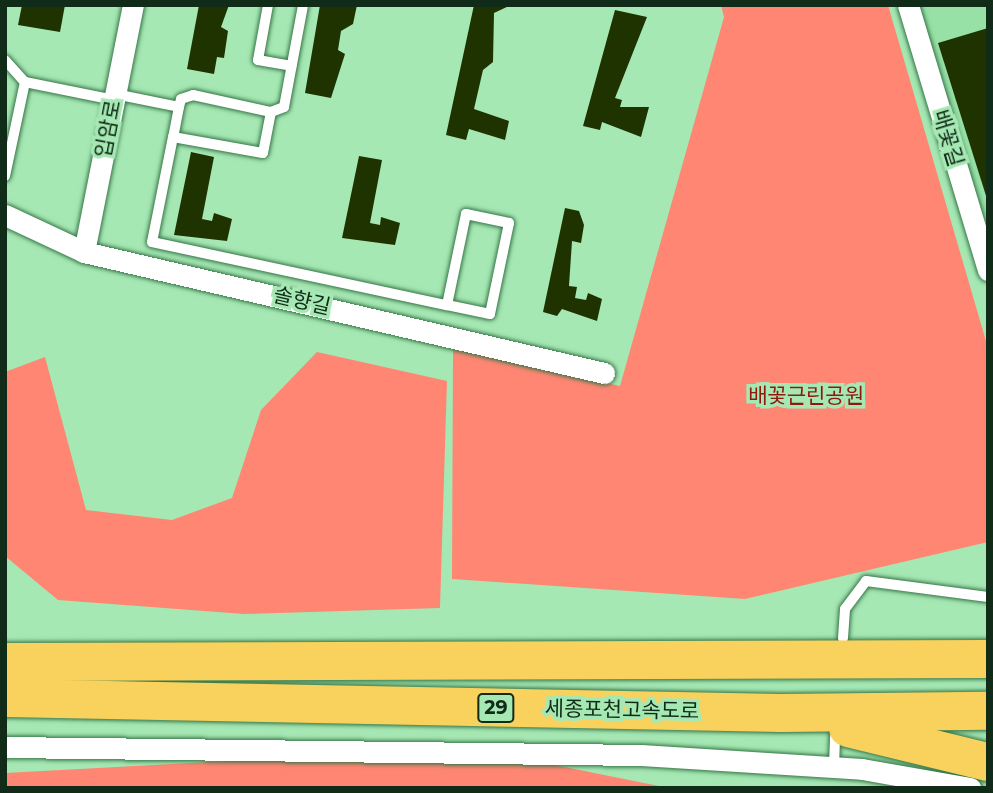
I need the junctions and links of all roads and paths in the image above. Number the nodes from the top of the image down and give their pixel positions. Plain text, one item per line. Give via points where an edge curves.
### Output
1 (133, 5) edge
2 (268, 5) edge
3 (303, 5) edge
4 (908, 5) edge
5 (5, 60) edge
6 (290, 66) junction
7 (25, 82) junction
8 (115, 97) junction
9 (179, 107) junction
10 (271, 111) junction
11 (173, 137) junction
12 (5, 176) edge
13 (5, 215) edge
14 (84, 252) junction
15 (988, 270) edge
16 (447, 304) junction
17 (604, 373) dead end
18 (988, 597) edge
19 (988, 636) edge
20 (848, 650) junction
21 (988, 659) edge
22 (5, 662) edge
23 (5, 698) edge
24 (988, 711) edge
25 (781, 713) junction
26 (835, 737) dead end
27 (5, 747) edge
28 (988, 762) edge
29 (834, 767) junction
30 (970, 788) edge

1 - 8 street, 입암로
2 - 6 lane via 258,60
3 - 6 lane
4 - 15 street, 배꽃길
5 - 7 lane
6 - 10 lane via 284,107
7 - 8 lane
7 - 12 lane
8 - 9 lane
8 - 14 street, 입암로
9 - 10 lane via 181,99 193,95
9 - 11 lane
10 - 11 lane via 263,153
11 - 16 lane via 152,242
13 - 14 street, 솔향길
14 - 17 street, 솔향길
16 - 16 lane via 490,314 509,223 466,214
18 - 20 lane via 866,582 845,609
19 - 20 highway
20 - 21 highway, 29
20 - 22 highway, 29
23 - 25 highway, 세종포천고속도로 / 29
24 - 25 highway, 세종포천고속도로 / 29
25 - 28 highway
26 - 29 lane
27 - 29 street via 641,755
29 - 30 street

